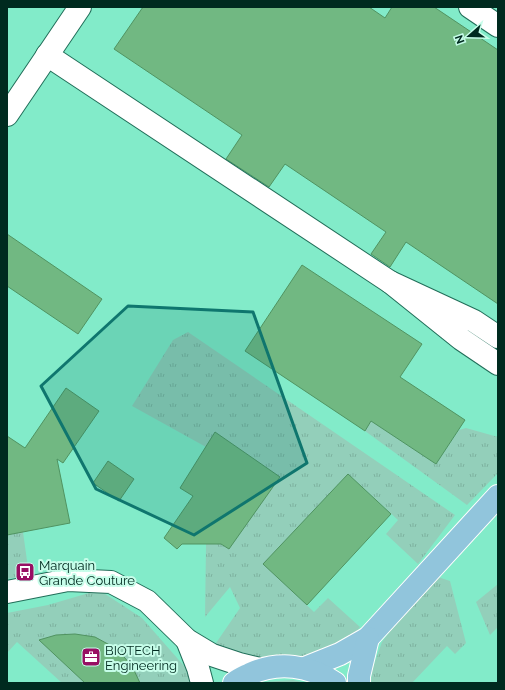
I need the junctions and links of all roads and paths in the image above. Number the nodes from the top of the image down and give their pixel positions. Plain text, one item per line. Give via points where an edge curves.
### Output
1 (80, 7) edge
2 (470, 7) edge
3 (498, 26) edge
4 (47, 55) junction
5 (7, 115) edge
6 (390, 282) junction
7 (498, 337) edge
8 (498, 364) edge
9 (498, 496) edge
10 (7, 592) edge
11 (368, 638) junction
12 (187, 640) junction
13 (306, 668) junction
14 (260, 669) junction
15 (202, 683) edge
16 (234, 683) edge
17 (335, 683) edge
18 (359, 683) edge

1 - 4 street
2 - 3 street
4 - 5 street
4 - 6 street
6 - 7 street via 474,321
6 - 8 street via 461,339
9 - 11 main road
10 - 12 street via 68,580 111,582 147,601
11 - 13 main road via 340,654
11 - 18 main road
12 - 14 street via 212,655
12 - 15 street
13 - 14 main road via 283,666
13 - 17 main road via 326,676
14 - 16 main road

